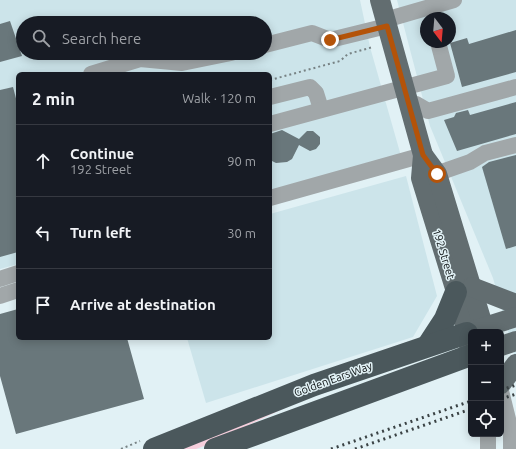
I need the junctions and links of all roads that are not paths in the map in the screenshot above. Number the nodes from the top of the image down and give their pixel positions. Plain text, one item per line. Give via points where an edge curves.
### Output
1 (380, 0) edge
2 (454, 0) edge
3 (432, 12) edge
4 (420, 15) edge
5 (386, 23) junction
6 (272, 42) edge
7 (440, 48) edge
8 (137, 60) edge
9 (150, 60) edge
10 (197, 60) edge
11 (98, 72) edge
12 (403, 87) junction
13 (516, 87) edge
14 (272, 96) edge
15 (409, 106) junction
16 (321, 109) junction
17 (272, 123) edge
18 (516, 145) edge
19 (423, 155) junction
20 (429, 176) junction
21 (272, 197) edge
22 (16, 274) edge
23 (0, 279) edge
24 (16, 282) edge
25 (0, 286) edge
26 (464, 289) junction
27 (16, 291) edge
28 (0, 296) edge
29 (516, 304) edge
30 (516, 317) edge
31 (473, 329) edge
32 (495, 329) edge
33 (468, 341) edge
34 (516, 342) edge
35 (468, 343) edge
36 (428, 345) junction
37 (504, 345) edge
38 (516, 364) edge
39 (504, 380) edge
40 (504, 401) edge
41 (488, 437) edge
42 (154, 449) edge
43 (214, 449) edge
44 (488, 449) edge
45 (511, 449) edge

1 - 5 main road, 192 Street
2 - 3 street
4 - 5 street
5 - 6 street via 330,40 312,33
5 - 12 main road, 192 Street
7 - 12 street via 447,76
8 - 11 street
9 - 10 street via 182,63
12 - 15 main road, 192 Street
12 - 16 street
13 - 15 street via 428,111 416,104
14 - 16 street via 310,87 316,93
15 - 19 main road, 192 Street
16 - 17 street
18 - 20 street via 485,153 470,162
19 - 20 main road, 192 Street
19 - 21 street
20 - 26 main road, 192 Street
22 - 23 street
24 - 25 street
26 - 29 main road
26 - 31 main road, 192 Street
26 - 36 highway
27 - 28 street
30 - 32 main road, Golden Ears Way
33 - 36 highway, Golden Ears Way
34 - 37 main road
35 - 43 highway, Golden Ears Way
36 - 42 highway, Golden Ears Way via 314,385
38 - 39 main road
40 - 45 street via 511,431
41 - 44 street

